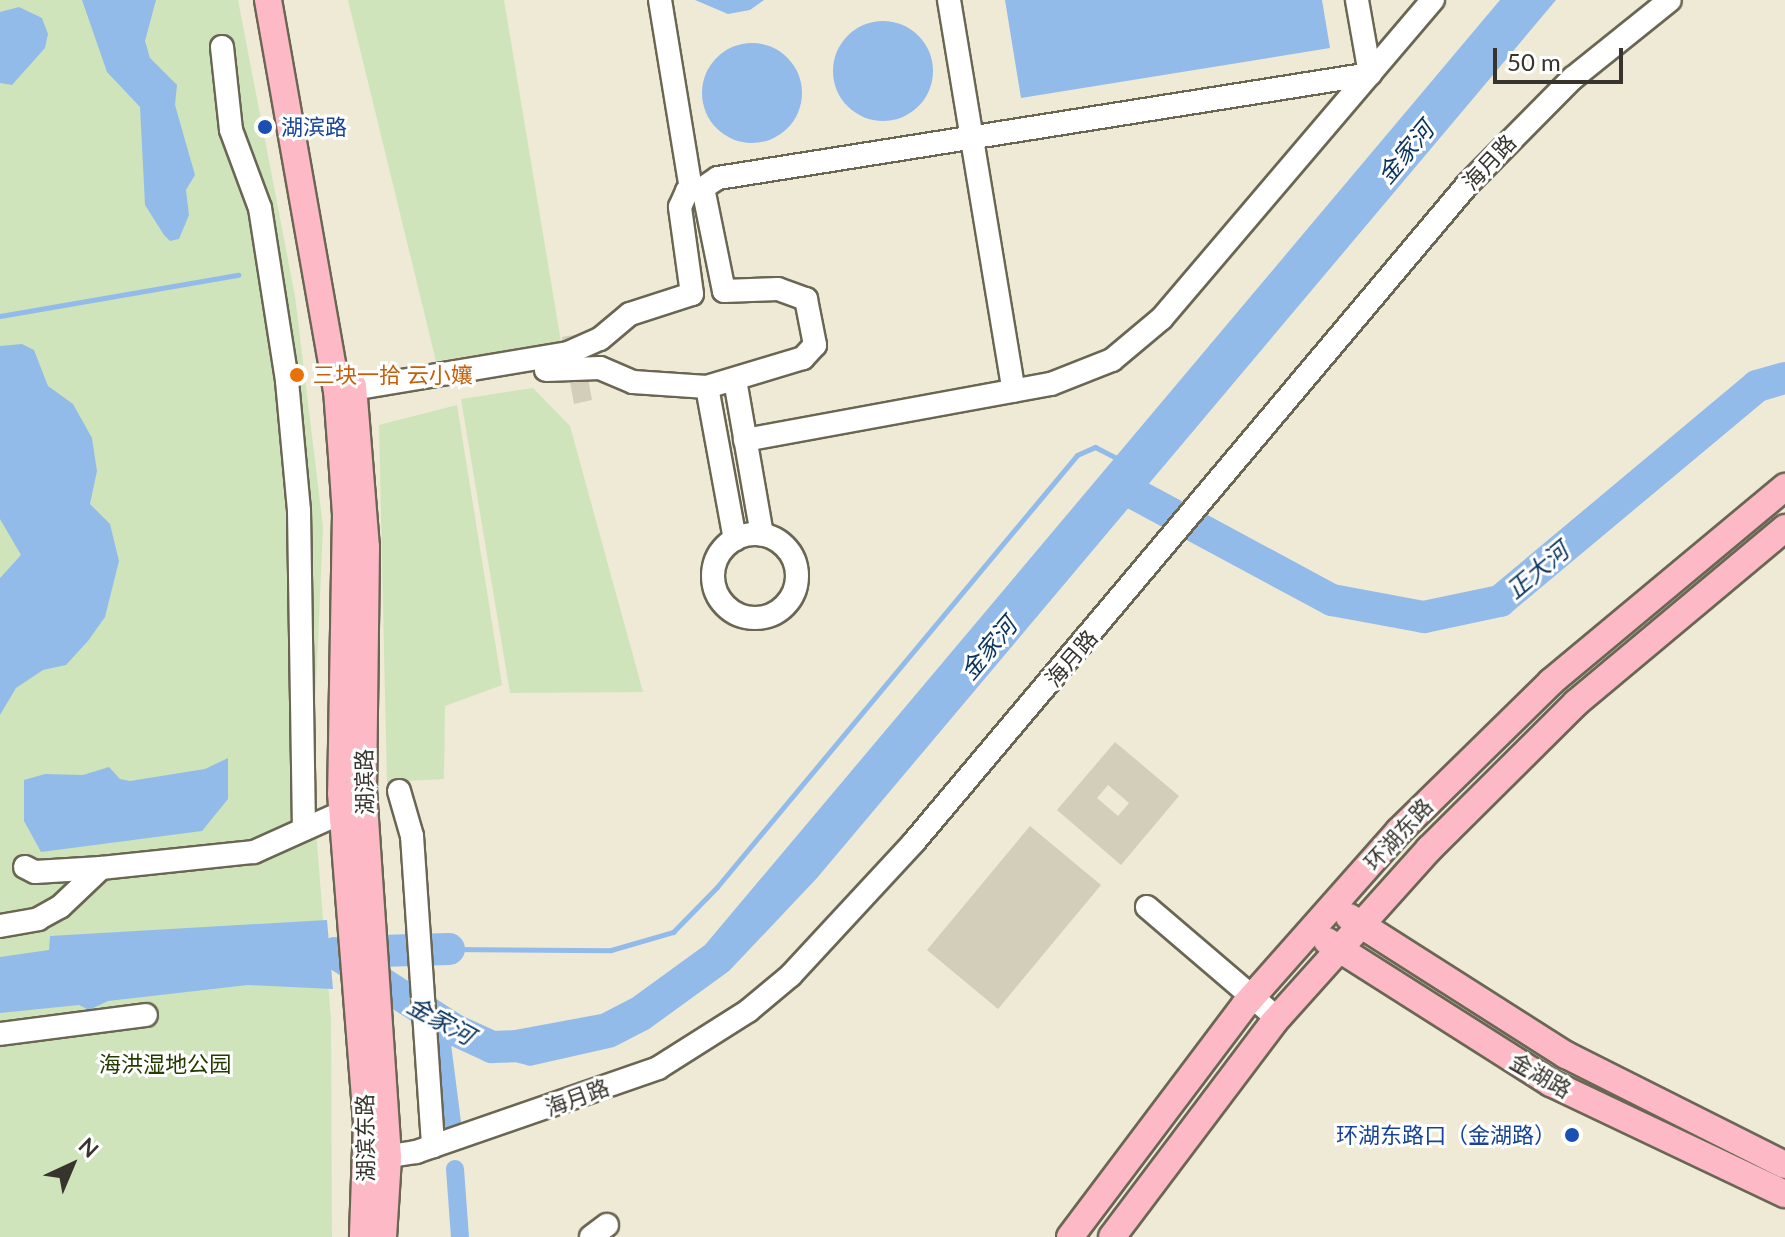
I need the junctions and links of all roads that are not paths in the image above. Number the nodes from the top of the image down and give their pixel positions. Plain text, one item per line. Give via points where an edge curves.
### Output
1 (268, 0) edge
2 (286, 0) edge
3 (660, 0) edge
4 (949, 0) edge
5 (1357, 0) edge
6 (1433, 0) edge
7 (1670, 0) edge
8 (222, 47) dead end
9 (1370, 74) junction
10 (972, 138) junction
11 (697, 189) junction
12 (724, 291) junction
13 (692, 294) junction
14 (735, 380) junction
15 (707, 387) junction
16 (1014, 391) junction
17 (354, 397) junction
18 (745, 440) junction
19 (1785, 487) edge
20 (1785, 528) edge
21 (762, 535) junction
22 (735, 539) junction
23 (399, 791) dead end
24 (343, 812) junction
25 (304, 829) junction
26 (25, 867) dead end
27 (101, 868) junction
28 (361, 898) junction
29 (1147, 907) dead end
30 (1332, 907) junction
31 (1361, 925) junction
32 (0, 926) edge
33 (1311, 930) junction
34 (1339, 949) junction
35 (1252, 997) junction
36 (146, 1015) dead end
37 (1277, 1018) junction
38 (0, 1034) edge
39 (372, 1041) joint
40 (433, 1146) junction
41 (377, 1159) junction
42 (1785, 1165) edge
43 (1785, 1194) edge
44 (363, 1237) edge
45 (383, 1237) edge
46 (1070, 1237) edge
47 (1112, 1237) edge

1 - 24 main road, 湖滨路 via 337,390 346,514
2 - 17 main road, 湖滨路
3 - 11 street
4 - 10 street
5 - 9 street
6 - 9 street
7 - 40 street, 海月路 via 1573,78 1467,185 922,848 791,975 658,1068
8 - 25 street via 231,130 260,208 287,381 299,511
9 - 10 street
9 - 16 street via 1136,343 1082,373
10 - 11 street via 718,178
10 - 16 street
11 - 12 street
11 - 13 street via 680,207
12 - 13 street
12 - 14 street via 778,289 806,299 815,345 803,358
13 - 17 street via 630,314 600,339 568,353
14 - 15 street
14 - 18 street
15 - 17 street via 659,386 600,368 571,366
15 - 22 street
16 - 18 street
17 - 28 main road, 湖滨路 via 366,547
18 - 21 street
19 - 30 main road, 环湖东路 via 1551,682 1399,831
20 - 31 main road, 环湖东路 via 1576,703 1429,849
21 - 22 street
21 - 22 street via 786,547 797,572 796,586 782,608 756,618 730,610 714,587 716,559
23 - 40 street via 425,919
24 - 25 street
24 - 28 main road, 湖滨路
25 - 27 street via 254,852
26 - 27 street via 35,872
27 - 32 street via 60,907 38,919
28 - 39 main road, 湖滨路
29 - 35 street
30 - 31 main road, 金湖路
30 - 33 main road, 环湖东路
31 - 34 main road, 环湖东路
31 - 42 main road, 金湖路 via 1566,1055
33 - 34 main road, 金湖路
33 - 35 main road, 环湖东路
34 - 37 main road, 环湖东路
34 - 43 main road, 金湖路 via 1551,1083
35 - 37 street
35 - 46 main road, 环湖东路 via 1163,1107
36 - 38 street
37 - 47 main road, 环湖东路
39 - 41 main road, 湖滨东路
40 - 41 street, 海月路
41 - 44 main road, 湖滨东路
41 - 45 main road, 湖滨东路

